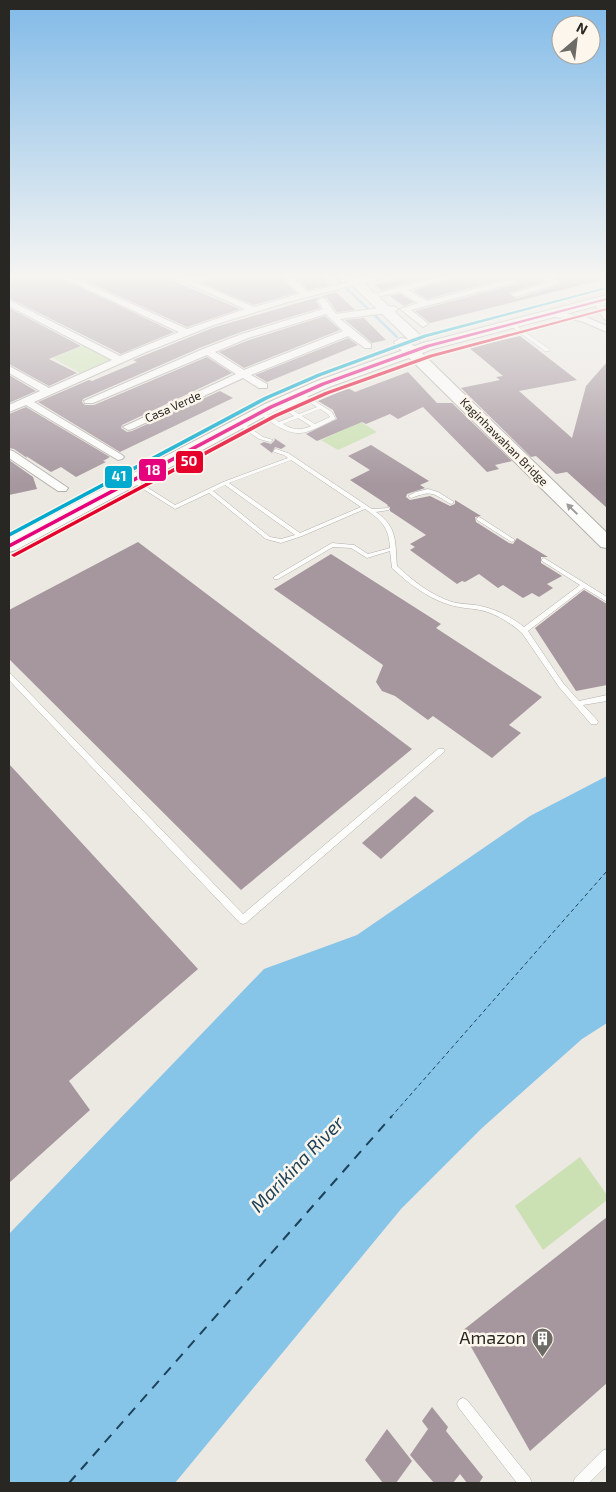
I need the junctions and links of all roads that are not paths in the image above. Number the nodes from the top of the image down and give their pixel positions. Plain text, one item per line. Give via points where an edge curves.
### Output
1 (92, 346) edge
2 (154, 346) edge
3 (220, 346) edge
4 (316, 346) edge
5 (398, 346) edge
6 (406, 346) edge
7 (422, 346) edge
8 (540, 346) edge
9 (546, 350) dead end
10 (206, 351) junction
11 (120, 360) junction
12 (9, 369) edge
13 (244, 374) junction
14 (263, 386) dead end
15 (49, 392) junction
16 (303, 396) junction
17 (26, 401) junction
18 (89, 401) dead end
19 (282, 406) junction
20 (320, 407) junction
21 (9, 409) edge
22 (264, 415) junction
23 (299, 416) junction
24 (239, 424) junction
25 (279, 424) junction
26 (128, 426) dead end
27 (315, 426) junction
28 (270, 440) dead end
29 (283, 448) dead end
30 (276, 451) dead end
31 (9, 453) edge
32 (286, 454) junction
33 (118, 457) dead end
34 (292, 458) junction
35 (132, 480) junction
36 (225, 483) junction
37 (62, 488) dead end
38 (209, 490) junction
39 (411, 496) dead end
40 (450, 502) dead end
41 (368, 509) junction
42 (387, 509) dead end
43 (479, 519) dead end
44 (9, 526) edge
45 (300, 535) junction
46 (512, 540) dead end
47 (607, 543) edge
48 (9, 546) edge
49 (392, 550) junction
50 (544, 560) dead end
51 (276, 578) dead end
52 (583, 586) junction
53 (607, 600) edge
54 (524, 631) junction
55 (9, 676) edge
56 (607, 698) edge
57 (577, 704) junction
58 (594, 722) dead end
59 (440, 751) dead end
60 (463, 1404) dead end
61 (607, 1456) edge
62 (525, 1483) edge
63 (580, 1483) edge

1 - 11 street
2 - 11 street
3 - 10 street
4 - 13 street, Casa Verde
5 - 44 main road via 257,398
6 - 16 main road via 374,368
47 -> 7 main road, Kaginhawahan Bridge
8 - 9 lane
10 - 13 street
10 - 18 street
11 - 15 street
12 - 15 street
13 - 14 street
13 - 26 street, Casa Verde
15 - 17 street
16 - 19 main road
16 - 20 lane
17 - 21 street
17 - 33 street
19 - 22 main road
19 - 23 lane
20 - 23 lane
20 - 27 lane via 333,418
22 - 24 main road
22 - 25 lane
23 - 25 lane
23 - 27 lane
24 - 28 lane via 262,440
24 - 35 main road
25 - 27 lane via 293,433 302,433
29 - 32 lane
30 - 32 lane
31 - 37 street
32 - 34 lane
34 - 36 lane
34 - 41 lane
35 - 38 lane via 175,507
35 - 48 main road
36 - 38 lane
36 - 45 lane
38 - 45 lane via 268,538 281,541
39 - 40 lane via 433,491
41 - 42 lane
41 - 45 lane
41 - 49 lane via 391,530
43 - 46 lane
49 - 51 lane via 367,556 352,546 332,544
49 - 54 lane via 394,566 403,576 440,600 503,615
50 - 52 lane
52 - 53 lane
52 - 54 lane
54 - 57 lane
55 - 59 lane via 243,920
56 - 57 lane
57 - 58 lane
60 - 62 lane
61 - 63 lane

